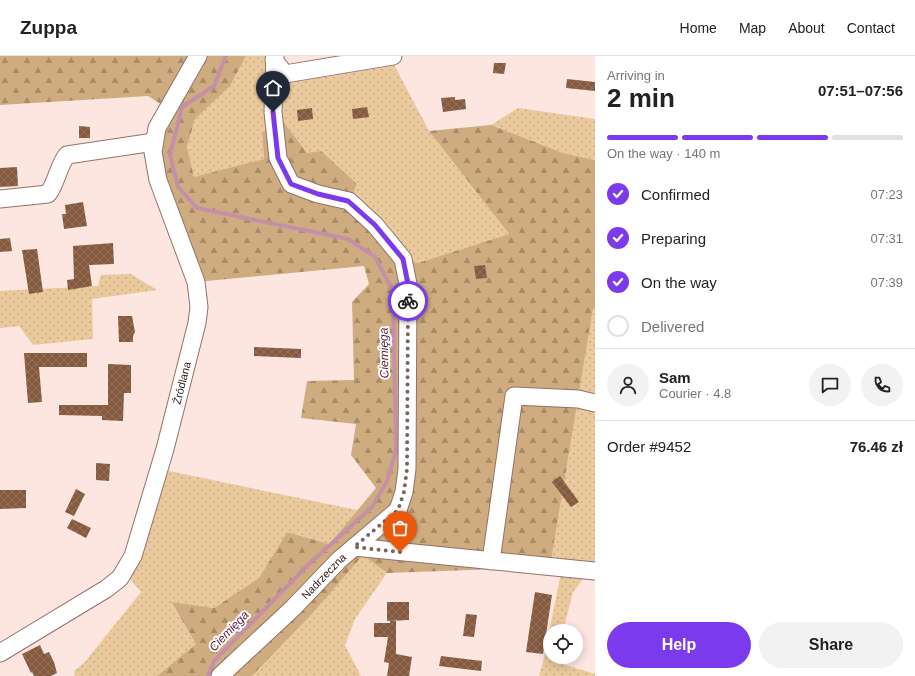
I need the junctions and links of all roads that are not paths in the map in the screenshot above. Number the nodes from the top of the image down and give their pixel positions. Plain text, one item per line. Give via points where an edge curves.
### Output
1 (198, 56) edge
2 (393, 56) edge
3 (274, 58) edge
4 (154, 142) junction
5 (0, 200) edge
6 (595, 404) edge
7 (354, 547) junction
8 (491, 561) junction
9 (595, 571) edge
10 (0, 653) edge
11 (220, 676) edge

1 - 4 street, Źródlana via 157,128
2 - 3 street via 285,74
3 - 7 street, Nadrzeczna via 273,112 278,158 291,184 348,201 375,225 403,259 408,284 407,469 404,492 398,510
4 - 5 street via 67,155 61,162 53,188 48,194
4 - 10 street, Źródlana via 153,152 158,180 196,282 199,307 196,330 178,399 133,556 118,580 106,589
6 - 8 street via 578,399 514,396
7 - 8 street
7 - 11 street, Nadrzeczna
8 - 9 street

